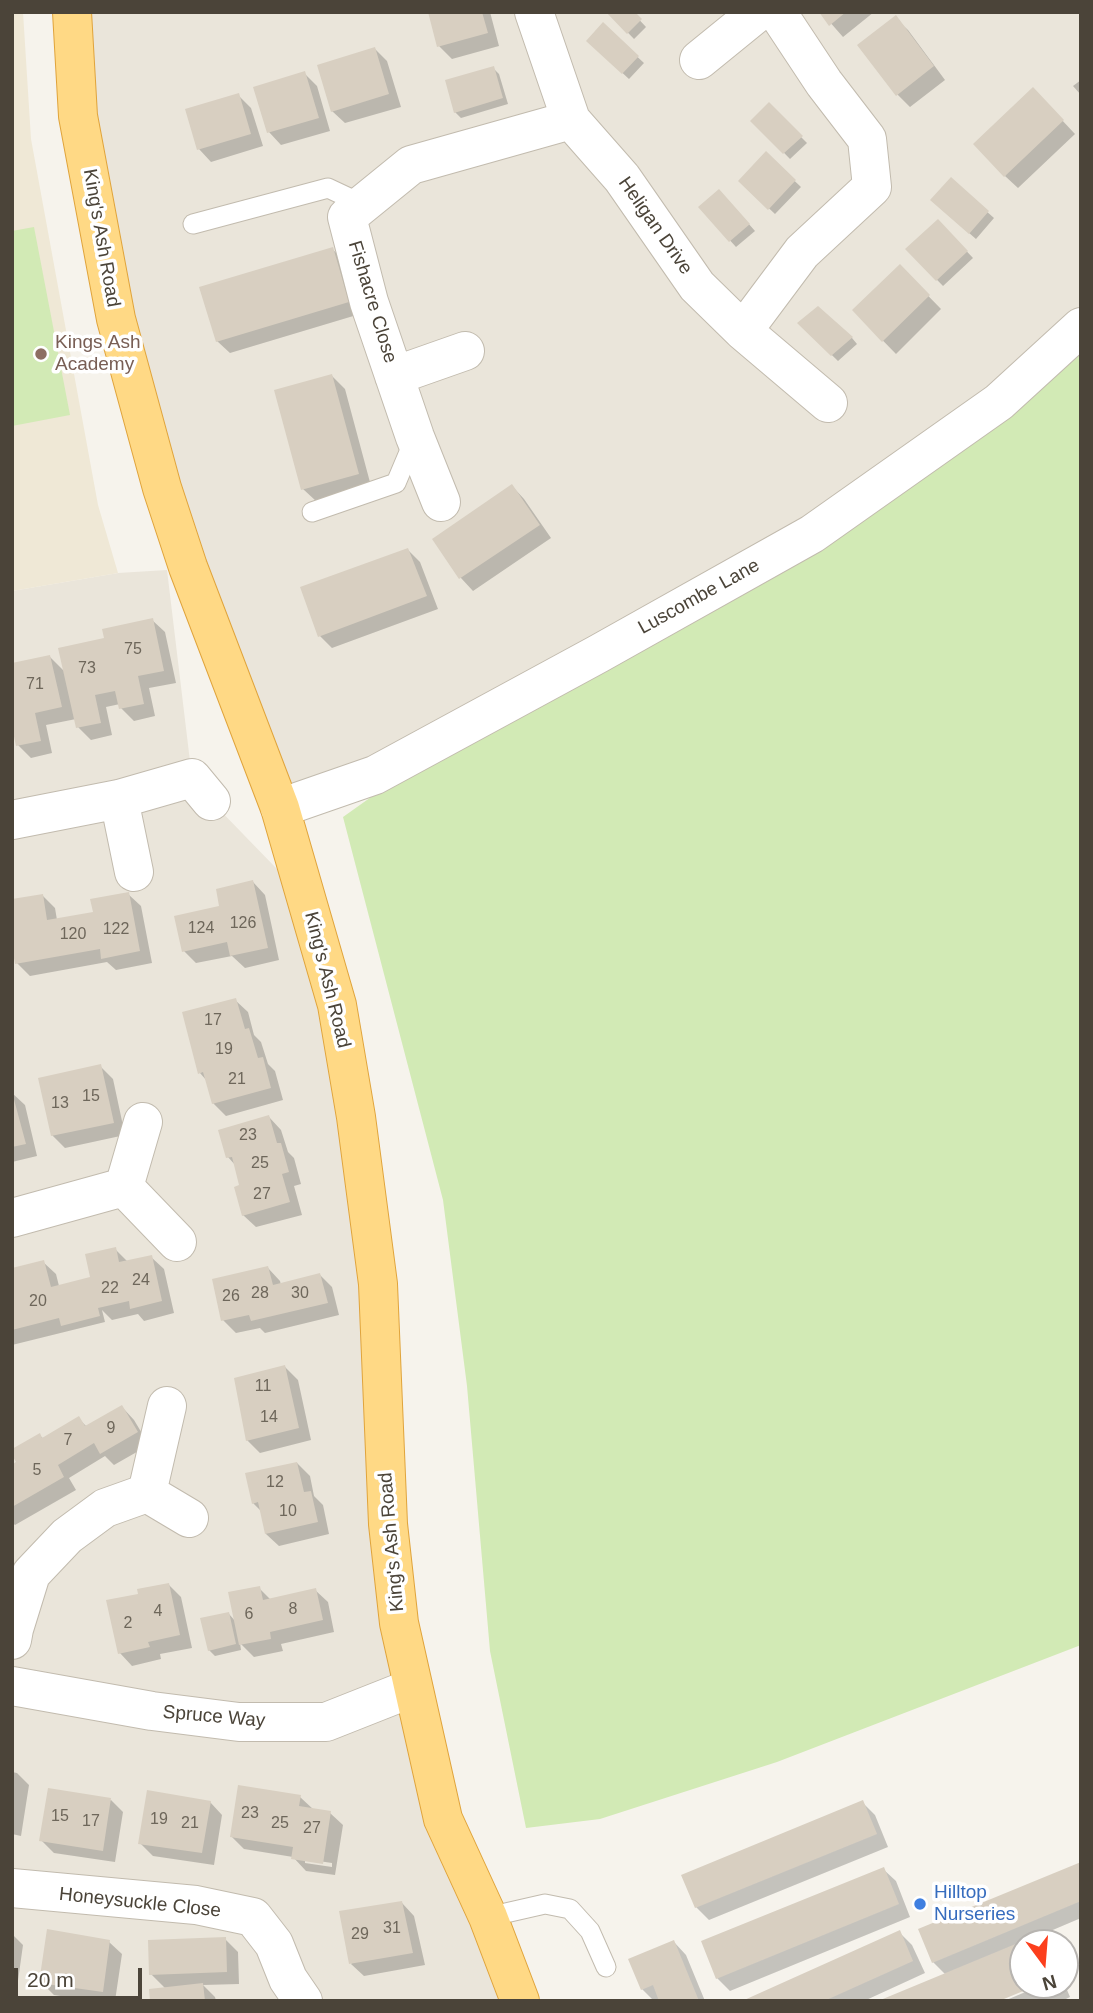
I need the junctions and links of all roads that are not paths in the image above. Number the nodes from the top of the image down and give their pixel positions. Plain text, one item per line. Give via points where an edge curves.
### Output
1 (72, 12) edge
2 (534, 12) edge
3 (758, 12) edge
4 (778, 12) edge
5 (699, 60) dead end
6 (571, 120) junction
7 (362, 204) junction
8 (193, 224) dead end
9 (1081, 327) edge
10 (743, 331) junction
11 (465, 351) dead end
12 (394, 376) junction
13 (828, 403) dead end
14 (415, 437) junction
15 (441, 502) dead end
16 (312, 512) dead end
17 (119, 799) junction
18 (211, 801) dead end
19 (280, 808) junction
20 (12, 820) edge
21 (134, 872) dead end
22 (143, 1122) dead end
23 (124, 1187) junction
24 (12, 1218) edge
25 (177, 1242) dead end
26 (167, 1406) dead end
27 (147, 1493) junction
28 (189, 1518) dead end
29 (12, 1640) edge
30 (12, 1686) edge
31 (412, 1688) junction
32 (12, 1888) edge
33 (488, 1917) junction
34 (606, 1967) dead end
35 (303, 2001) edge
36 (520, 2001) edge

1 - 19 highway, King's Ash Road via 78,116 116,319 188,567
2 - 6 street, Heligan Drive
3 - 5 street
4 - 10 street via 867,139 872,187 802,252
6 - 7 street, Fishacre Close via 411,165
6 - 10 street, Heligan Drive via 622,178 697,286
7 - 8 lane via 328,188
7 - 12 street, Fishacre Close via 347,217
9 - 19 street, Luscombe Lane via 999,402 812,534 375,775
10 - 13 street, Heligan Drive
11 - 12 street
12 - 14 street, Fishacre Close
14 - 15 street, Fishacre Close
14 - 16 lane via 396,483
17 - 18 street via 192,778
17 - 20 street
17 - 21 street
19 - 31 highway, King's Ash Road via 337,1004 356,1117 379,1284 387,1524
22 - 23 street
23 - 24 street
23 - 25 street
26 - 27 street
27 - 28 street
27 - 29 street via 105,1508 67,1536 31,1574
30 - 31 street, Spruce Way via 239,1723 326,1722
31 - 33 highway, King's Ash Road via 443,1819
32 - 35 street, Honeysuckle Close via 196,1905 253,1917 274,1944
33 - 34 lane via 545,1904 570,1909 590,1931
33 - 36 highway, King's Ash Road

